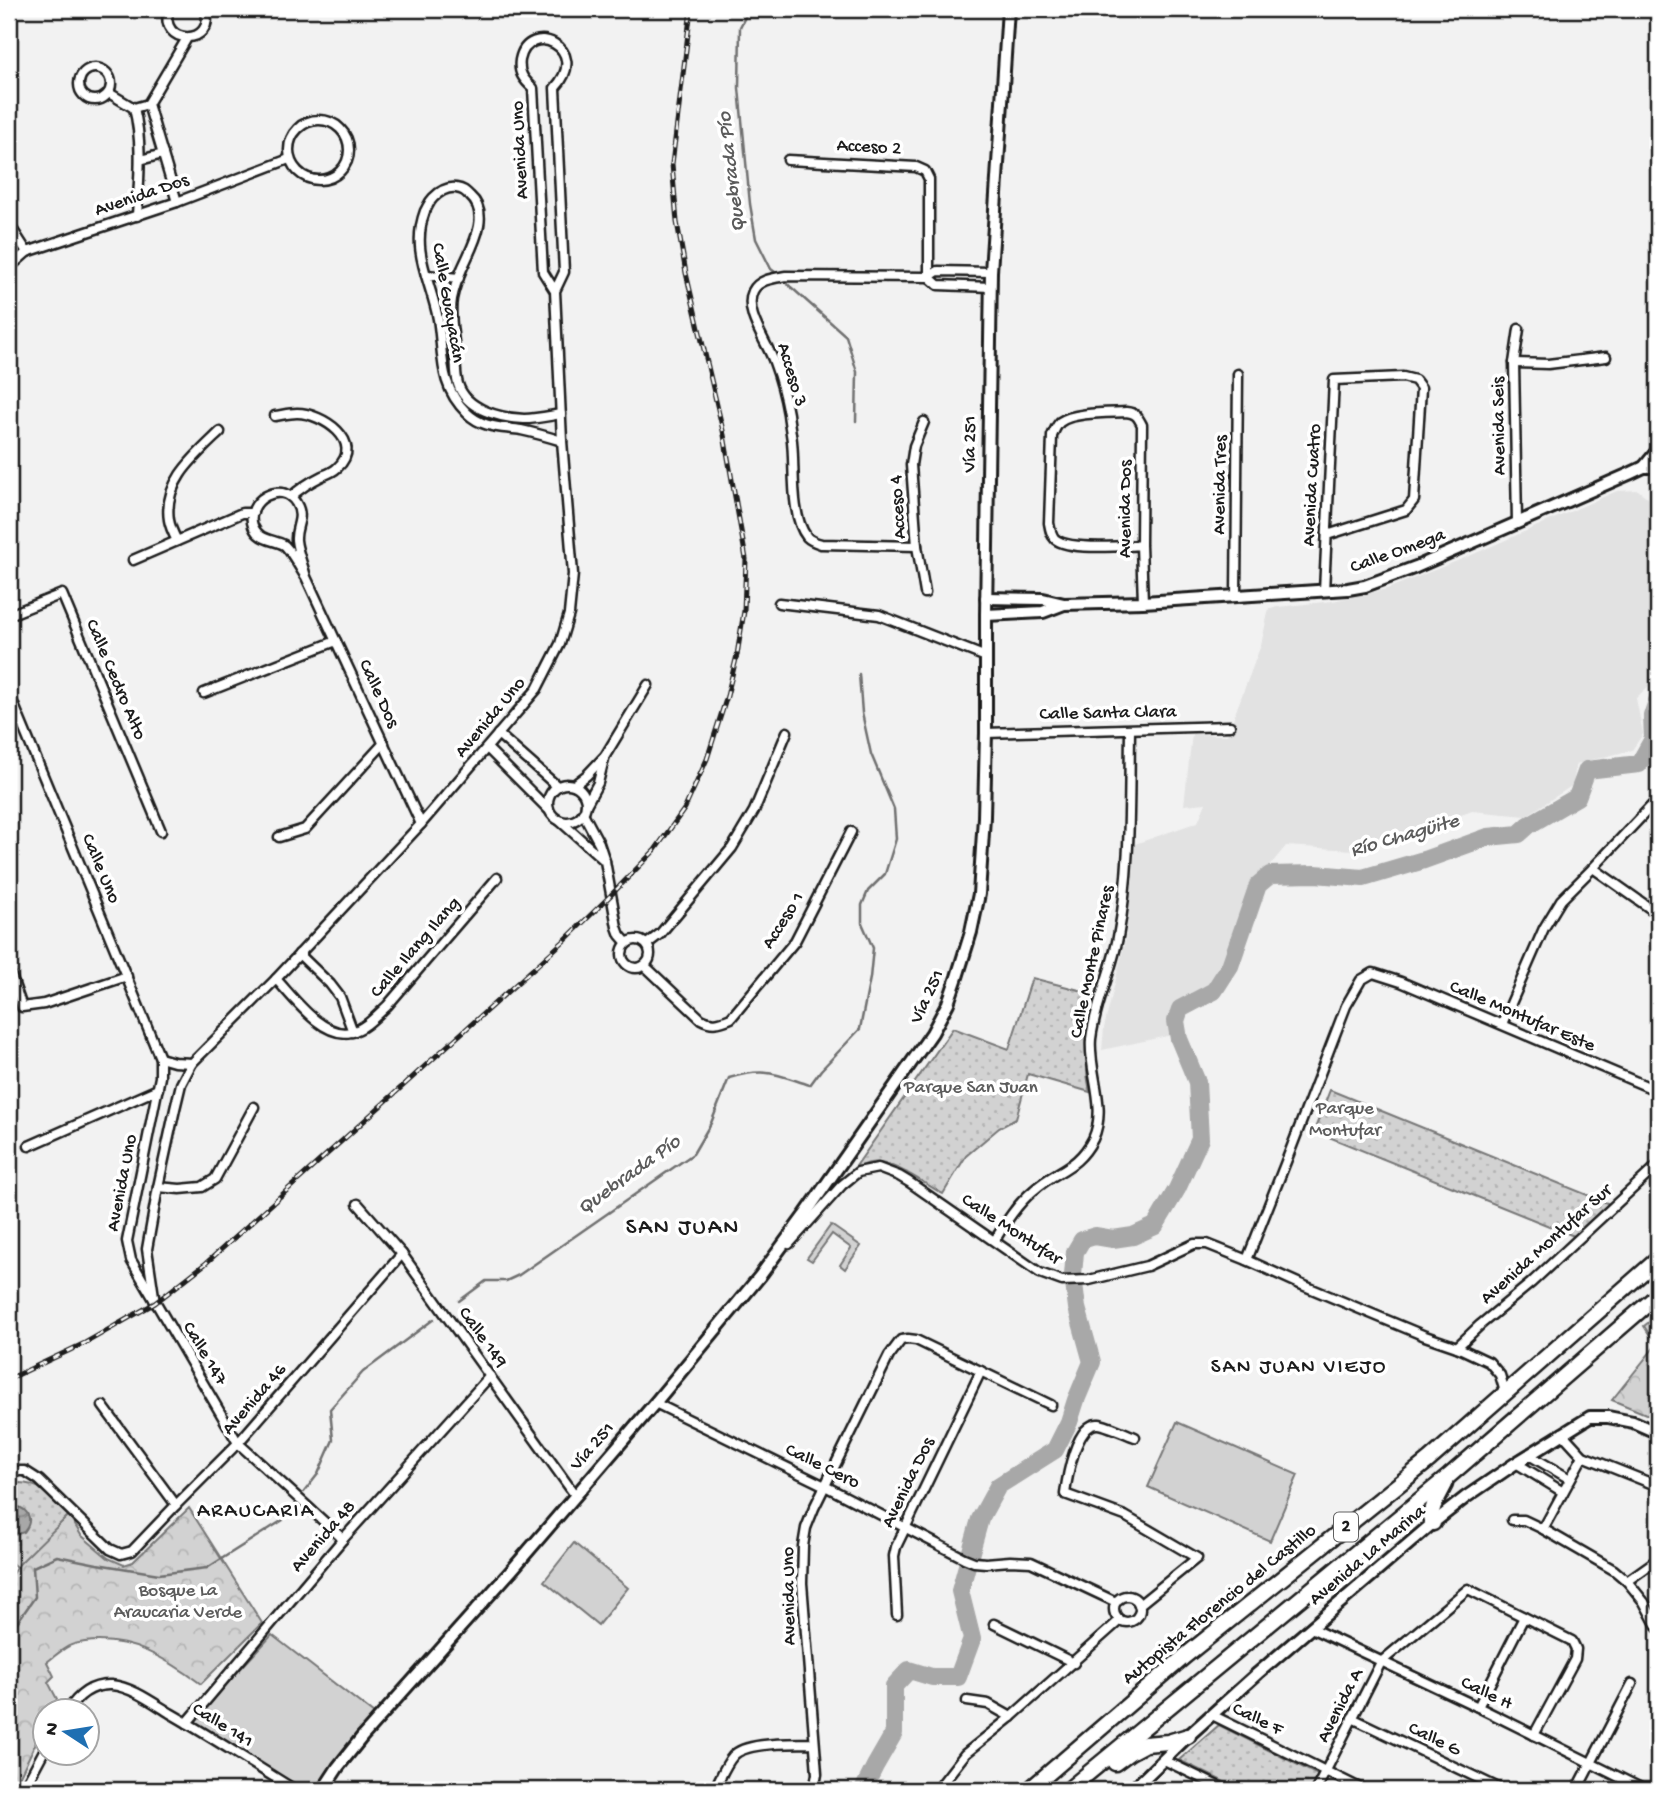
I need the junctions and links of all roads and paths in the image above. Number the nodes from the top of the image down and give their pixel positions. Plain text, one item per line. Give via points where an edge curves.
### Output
1 (169, 9) edge
2 (205, 9) edge
3 (1008, 9) edge
4 (187, 38) junction
5 (109, 93) junction
6 (148, 104) junction
7 (134, 108) junction
8 (163, 154) junction
9 (289, 159) junction
10 (140, 160) junction
11 (788, 160) dead end
12 (177, 202) junction
13 (137, 216) junction
14 (9, 224) edge
15 (27, 251) junction
16 (9, 268) edge
17 (991, 272) junction
18 (426, 275) junction
19 (929, 277) junction
20 (459, 278) junction
21 (991, 287) junction
22 (555, 291) junction
23 (1519, 329) dead end
24 (442, 352) junction
25 (455, 352) junction
26 (1606, 357) dead end
27 (1514, 363) junction
28 (1238, 374) dead end
29 (561, 414) junction
30 (275, 416) dead end
31 (501, 416) junction
32 (924, 422) dead end
33 (499, 428) junction
34 (220, 432) dead end
35 (562, 441) junction
36 (1658, 450) edge
37 (1658, 460) edge
38 (1644, 467) junction
39 (1658, 467) edge
40 (291, 497) junction
41 (253, 513) junction
42 (1517, 522) junction
43 (1327, 535) junction
44 (177, 541) junction
45 (1141, 545) junction
46 (917, 546) junction
47 (133, 560) dead end
48 (306, 577) junction
49 (1324, 591) junction
50 (925, 593) dead end
51 (1236, 596) junction
52 (986, 598) junction
53 (1143, 602) junction
54 (779, 603) dead end
55 (1064, 604) junction
56 (9, 615) edge
57 (986, 615) junction
58 (336, 641) junction
59 (986, 657) junction
60 (648, 685) dead end
61 (9, 693) edge
62 (204, 693) dead end
63 (1230, 726) dead end
64 (1130, 730) junction
65 (787, 732) dead end
66 (986, 733) junction
67 (498, 734) junction
68 (384, 743) junction
69 (487, 748) junction
70 (605, 756) junction
71 (574, 785) junction
72 (557, 786) junction
73 (1657, 803) edge
74 (548, 809) junction
75 (584, 810) junction
76 (560, 821) junction
77 (421, 824) junction
78 (161, 831) dead end
79 (851, 832) dead end
80 (279, 837) dead end
81 (605, 861) junction
82 (1593, 868) junction
83 (497, 878) dead end
84 (1658, 914) edge
85 (627, 943) junction
86 (647, 944) junction
87 (299, 954) junction
88 (645, 966) junction
89 (9, 970) edge
90 (127, 976) junction
91 (276, 979) junction
92 (1502, 1024) junction
93 (353, 1032) junction
94 (160, 1058) junction
95 (173, 1061) junction
96 (192, 1063) junction
97 (160, 1077) junction
98 (181, 1084) junction
99 (158, 1089) junction
100 (1658, 1091) edge
101 (254, 1107) dead end
102 (29, 1146) dead end
103 (1658, 1165) edge
104 (158, 1187) junction
105 (358, 1204) dead end
106 (995, 1240) junction
107 (402, 1254) junction
108 (1658, 1259) edge
109 (1247, 1260) junction
110 (760, 1276) junction
111 (1658, 1295) edge
112 (155, 1303) junction
113 (1457, 1347) junction
114 (981, 1371) junction
115 (490, 1376) junction
116 (1505, 1392) junction
117 (655, 1403) junction
118 (1051, 1405) dead end
119 (103, 1406) dead end
120 (1562, 1433) junction
121 (1658, 1433) edge
122 (1135, 1437) dead end
123 (238, 1443) junction
124 (1529, 1455) junction
125 (1583, 1456) junction
126 (1516, 1463) junction
127 (11, 1472) edge
128 (1449, 1476) junction
129 (1570, 1479) junction
130 (825, 1486) junction
131 (1658, 1486) edge
132 (1563, 1492) junction
133 (575, 1494) junction
134 (176, 1505) junction
135 (1512, 1520) dead end
136 (1433, 1524) junction
137 (906, 1527) junction
138 (1544, 1529) junction
139 (343, 1539) junction
140 (1658, 1559) edge
141 (1627, 1581) junction
142 (1115, 1602) junction
143 (1139, 1605) junction
144 (897, 1615) dead end
145 (1524, 1617) junction
146 (1120, 1620) junction
147 (994, 1624) dead end
148 (1311, 1628) junction
149 (1658, 1628) edge
150 (1381, 1662) junction
151 (1074, 1663) junction
152 (1632, 1684) dead end
153 (78, 1698) edge
154 (967, 1701) dead end
155 (1478, 1707) junction
156 (1212, 1715) junction
157 (1011, 1717) junction
158 (1352, 1718) junction
159 (187, 1723) junction
160 (1534, 1735) junction
161 (1188, 1736) junction
162 (814, 1742) junction
163 (1164, 1760) junction
164 (1591, 1763) junction
165 (34, 1768) edge
166 (1325, 1771) junction
167 (23, 1790) edge
168 (295, 1790) edge
169 (323, 1790) edge
170 (714, 1790) edge
171 (814, 1790) edge
172 (937, 1790) edge
173 (1029, 1790) edge
174 (1071, 1790) edge
175 (1132, 1790) edge
176 (1226, 1790) edge
177 (1316, 1790) edge
178 (1364, 1790) edge
179 (1503, 1790) edge
180 (1577, 1790) edge
181 (1645, 1790) edge

1 - 4 street via 168,25
2 - 4 street via 205,28
3 - 17 main road, Vía 251
4 - 6 street
5 - 5 street via 111,80 100,68 81,76 79,87 87,98 100,100
5 - 7 street
6 - 7 street
6 - 8 street
7 - 10 street
8 - 10 street
8 - 12 street
9 - 9 street via 305,178 326,180 344,168 347,139 333,123 310,121 293,134
9 - 12 street, Avenida Dos
10 - 13 street
11 - 19 street, Acceso 2 via 925,171 929,179
12 - 13 street, Avenida Dos
13 - 15 street, Avenida Dos
14 - 15 street
15 - 16 street, Avenida Dos
17 - 19 street via 938,271
17 - 21 main road, Vía 251
18 - 20 street
18 - 20 street, Calle Guayacán via 418,239 422,221 430,200 452,188 475,200 480,212
18 - 24 street, Calle Guayacán
19 - 21 street via 938,285
19 - 46 street, Acceso 3 via 786,276 758,285 750,303 786,405 802,530 809,540 821,544
20 - 25 street, Calle Guayacán via 451,314
21 - 52 main road, Vía 251
22 - 22 street, Avenida Uno via 564,272 555,88 566,67 560,47 545,40 523,51 520,71 533,88 543,272
22 - 29 street, Avenida Uno
23 - 27 street, Avenida Seis
24 - 25 street
24 - 33 street, Calle Guayacán via 445,381 455,400 476,420
25 - 31 street, Calle Guayacán via 457,382 463,395 478,409
26 - 27 street
27 - 42 street, Avenida Seis
28 - 51 street, Avenida Tres
29 - 31 street, Calle Guayacán via 524,419
29 - 35 street, Avenida Uno
30 - 40 street via 298,413 329,423 346,445 336,469
31 - 33 street
32 - 46 street, Acceso 4 via 911,465
33 - 35 street, Calle Guayacán
34 - 44 street via 176,479 169,520
35 - 67 street, Avenida Uno via 573,574 569,614 537,689
36 - 37 main road
36 - 38 main road, Calle Omega
38 - 39 main road, Calle Omega
38 - 42 main road, Calle Omega
40 - 41 street via 270,494 258,501
40 - 48 street, Calle Dos via 301,519 296,541
41 - 44 street via 242,513
41 - 48 street, Calle Dos via 259,535 284,545
42 - 49 main road, Calle Omega via 1384,579
43 - 43 street, Avenida Cuatro via 1334,380 1415,380 1421,388 1414,500 1406,510
43 - 49 street, Avenida Cuatro
44 - 47 street
45 - 45 street, Avenida Dos via 1142,425 1138,417 1126,412 1062,420 1052,436 1050,532 1064,543
45 - 53 street, Avenida Dos
46 - 50 street, Acceso 4
48 - 58 street, Calle Dos
49 - 51 main road, Calle Omega
51 - 53 main road, Calle Omega
52 - 55 main road, Calle Omega
52 - 57 main road, Vía 251
53 - 55 main road, Calle Omega
54 - 59 street via 879,615
55 - 57 main road, Calle Omega via 1043,612
56 - 78 street, Calle Cedro Alto via 62,594
57 - 59 main road, Vía 251
58 - 62 street
58 - 68 street, Calle Dos
59 - 66 main road, Vía 251
60 - 70 street
61 - 90 street, Calle Uno
63 - 64 street, Calle Santa Clara
64 - 66 street, Calle Santa Clara
64 - 106 street, Calle Monte Pinares via 1127,883 1118,940 1091,1042 1099,1104 1095,1134 1082,1158 1020,1203
65 - 86 street via 754,811 732,848
66 - 110 main road, Vía 251 via 979,894 948,1003
67 - 69 street, Avenida Uno
67 - 72 street
68 - 77 street, Calle Dos
68 - 80 street via 305,830
69 - 74 street
69 - 77 street, Avenida Uno
70 - 71 street
70 - 75 street
71 - 72 street
71 - 75 street via 585,797
72 - 74 street
73 - 82 street
74 - 76 street
75 - 76 street via 577,819
75 - 81 street
76 - 81 street
77 - 87 street, Avenida Uno
79 - 88 street, Acceso 1 via 795,941 730,1018 719,1023 701,1018
81 - 85 street via 617,927
82 - 84 street
82 - 92 street via 1561,900 1544,928
83 - 93 street, Calle Ilang Ilang via 387,1006
85 - 86 street via 641,940
85 - 88 street via 623,960 632,968
86 - 88 street via 651,955
87 - 91 street, Avenida Uno
87 - 93 street, Calle Ilang Ilang via 340,997
89 - 90 street via 22,1007
90 - 94 street, Calle Uno
91 - 93 street via 324,1027
91 - 96 street, Avenida Uno
92 - 100 street, Calle Montufar Este
92 - 109 street, Calle Montufar Este via 1373,973 1361,980 1346,1006
94 - 95 street
94 - 97 street, Avenida Uno
95 - 96 street
95 - 97 street
95 - 98 street
96 - 98 street, Avenida Uno
97 - 99 street, Avenida Uno
98 - 104 street, Avenida Uno
99 - 102 street
99 - 112 street, Avenida Uno via 127,1241 131,1260
101 - 104 street via 215,1179 202,1187
103 - 113 street, Avenida Montufar Sur
104 - 112 street, Avenida Uno via 147,1249
105 - 107 street, Calle 149
106 - 109 street, Calle Montufar via 1040,1273 1062,1281 1100,1278 1147,1266 1194,1244
106 - 110 street, Calle Montufar via 899,1176 869,1169 842,1185
107 - 115 street, Calle 149
107 - 123 street, Avenida 46
108 - 116 highway, Autopista Florencio del Castillo / 2
109 - 113 street, Calle Montufar
110 - 117 main road, Vía 251
111 - 128 highway, 2
112 - 123 street, Calle 147
113 - 116 street, Calle Montufar via 1489,1362 1500,1375
114 - 118 street
114 - 130 street, Avenida Uno via 926,1343 901,1340
114 - 137 street, Avenida Dos
115 - 133 street, Calle 149
115 - 139 street, Avenida 48
116 - 173 highway, Autopista Florencio del Castillo / 2
117 - 130 street, Calle Cero
117 - 133 main road, Vía 251
119 - 134 street
120 - 121 main road, Avenida La Marina via 1590,1417 1608,1417
120 - 124 main road, Avenida La Marina
120 - 125 street
122 - 143 street via 1098,1424 1084,1431 1068,1470 1065,1494 1125,1516 1197,1558
123 - 134 street, Avenida 46
123 - 139 street, Calle 147
124 - 126 main road, Avenida La Marina
124 - 129 street
125 - 129 street
125 - 131 street
126 - 132 street
126 - 136 main road, Avenida La Marina
127 - 134 street, Avenida 46 via 24,1471 39,1480 110,1549 121,1554 132,1551
128 - 136 highway via 1430,1517
128 - 174 highway, 2
129 - 132 street
130 - 137 street, Calle Cero
130 - 162 street, Avenida Uno via 806,1528 802,1562
132 - 138 street
133 - 169 main road, Vía 251 via 362,1737
135 - 138 street
136 - 148 main road, Avenida La Marina
137 - 142 street, Calle Cero via 974,1562 1031,1562
137 - 144 street, Avenida Dos via 894,1556
138 - 141 street
139 - 159 street, Avenida 48
140 - 141 street
141 - 149 street
142 - 143 street via 1129,1596
142 - 146 street
143 - 146 street via 1135,1619
145 - 150 street, Avenida A via 1468,1589
145 - 155 street
145 - 160 street via 1572,1642 1576,1649
146 - 151 street
147 - 151 street
148 - 150 street, Calle H
148 - 156 main road, Avenida La Marina
150 - 155 street, Calle H
150 - 158 street, Avenida A
151 - 157 street
152 - 164 street
153 - 159 street, Calle 141 via 86,1689 110,1685 132,1691
154 - 157 street via 988,1704
155 - 160 street, Calle H
156 - 161 main road, Avenida La Marina
156 - 166 street, Calle F
157 - 172 street via 965,1754
158 - 166 street, Avenida A
158 - 179 street, Calle G
159 - 168 street, Calle 141
160 - 164 street, Calle H
161 - 163 main road, Avenida La Marina
161 - 174 highway via 1145,1744
162 - 170 street via 738,1751
162 - 171 street, Avenida Uno
163 - 175 main road, Avenida La Marina
163 - 176 street
164 - 180 street
164 - 181 street, Calle H
165 - 167 street
166 - 177 street, Avenida A
166 - 178 street, Calle F

